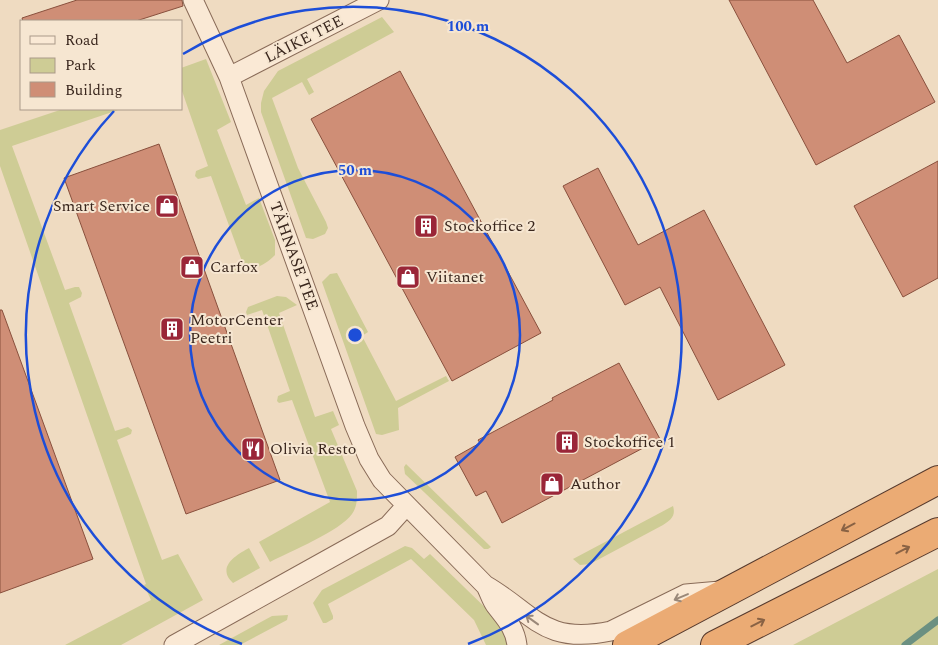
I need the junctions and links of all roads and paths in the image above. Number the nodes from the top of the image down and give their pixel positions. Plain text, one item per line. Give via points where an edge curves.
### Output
1 (193, 0) edge
2 (379, 0) edge
3 (229, 77) junction
4 (938, 480) edge
5 (406, 506) junction
6 (938, 532) edge
7 (485, 585) junction
8 (729, 590) junction
9 (174, 645) edge
10 (517, 645) edge
11 (627, 645) edge
12 (714, 645) edge

1 - 3 street, TÄHNASE TEE
2 - 3 street, LÄIKE TEE
3 - 5 street, TÄHNASE TEE via 355,426 382,480
4 -> 8 highway
5 - 7 street, TÄHNASE TEE
5 - 9 street via 388,526
12 -> 6 highway
8 -> 7 street via 686,594 611,631 570,637 558,635 530,620 503,595
7 - 10 street via 514,630
8 - 11 highway

